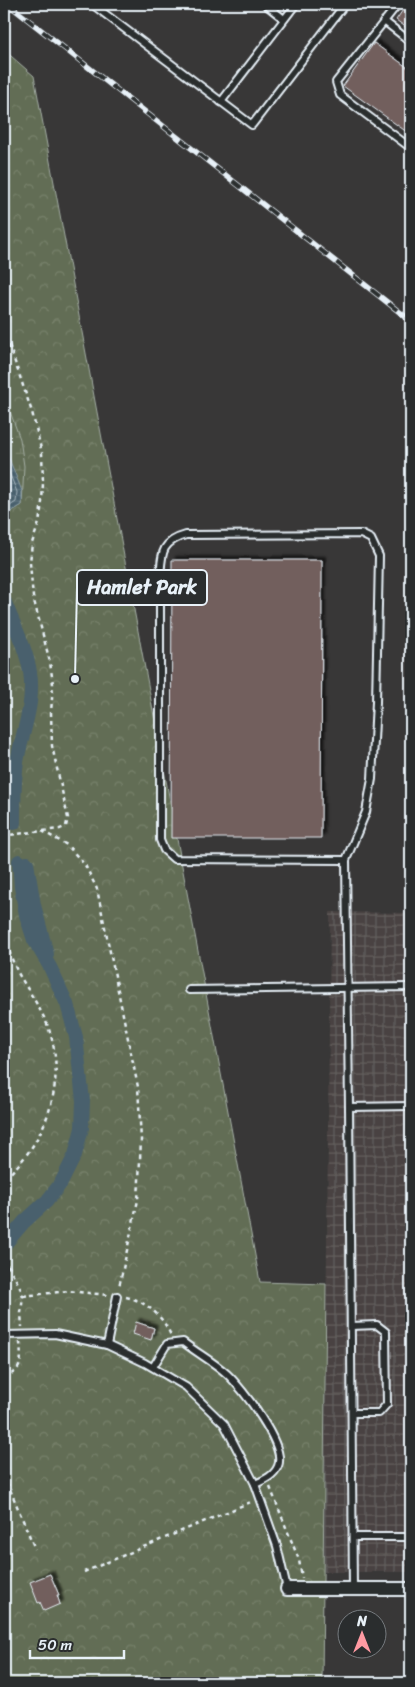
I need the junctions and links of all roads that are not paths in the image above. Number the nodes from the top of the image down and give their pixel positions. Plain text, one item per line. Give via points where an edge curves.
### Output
1 (94, 4) edge
2 (264, 4) edge
3 (296, 4) edge
4 (345, 4) edge
5 (398, 4) edge
6 (284, 19) junction
7 (384, 21) junction
8 (411, 42) edge
9 (221, 102) junction
10 (411, 148) edge
11 (346, 860) junction
12 (411, 987) edge
13 (348, 988) junction
14 (189, 990) dead end
15 (411, 1106) edge
16 (349, 1107) junction
17 (117, 1296) road end
18 (351, 1326) junction
19 (4, 1335) edge
20 (107, 1345) junction
21 (153, 1367) junction
22 (352, 1413) junction
23 (255, 1484) junction
24 (353, 1537) junction
25 (411, 1537) edge
26 (354, 1589) junction
27 (411, 1589) edge
28 (287, 1590) joint

1 - 9 lane
2 - 6 lane
3 - 6 lane
4 - 9 lane via 252,125
5 - 7 lane
6 - 9 lane
7 - 8 lane
7 - 10 lane via 336,82 337,88 340,95
11 - 11 lane via 366,812 372,779 379,556 371,539 361,534 174,538 162,551 160,578 160,840 164,850 174,859
11 - 13 lane
12 - 13 lane
13 - 14 lane
13 - 16 lane
15 - 16 lane
16 - 18 lane
17 - 20 lane
18 - 22 lane
18 - 22 lane via 378,1325 386,1332 387,1404 379,1413
19 - 20 lane via 55,1334
20 - 21 lane
21 - 23 lane via 186,1387 224,1424
21 - 23 lane via 167,1344 183,1342 227,1375 264,1420 279,1450 279,1465 272,1475
22 - 24 lane
23 - 28 lane via 277,1546
24 - 25 lane
24 - 26 lane
26 - 27 street
26 - 28 street

